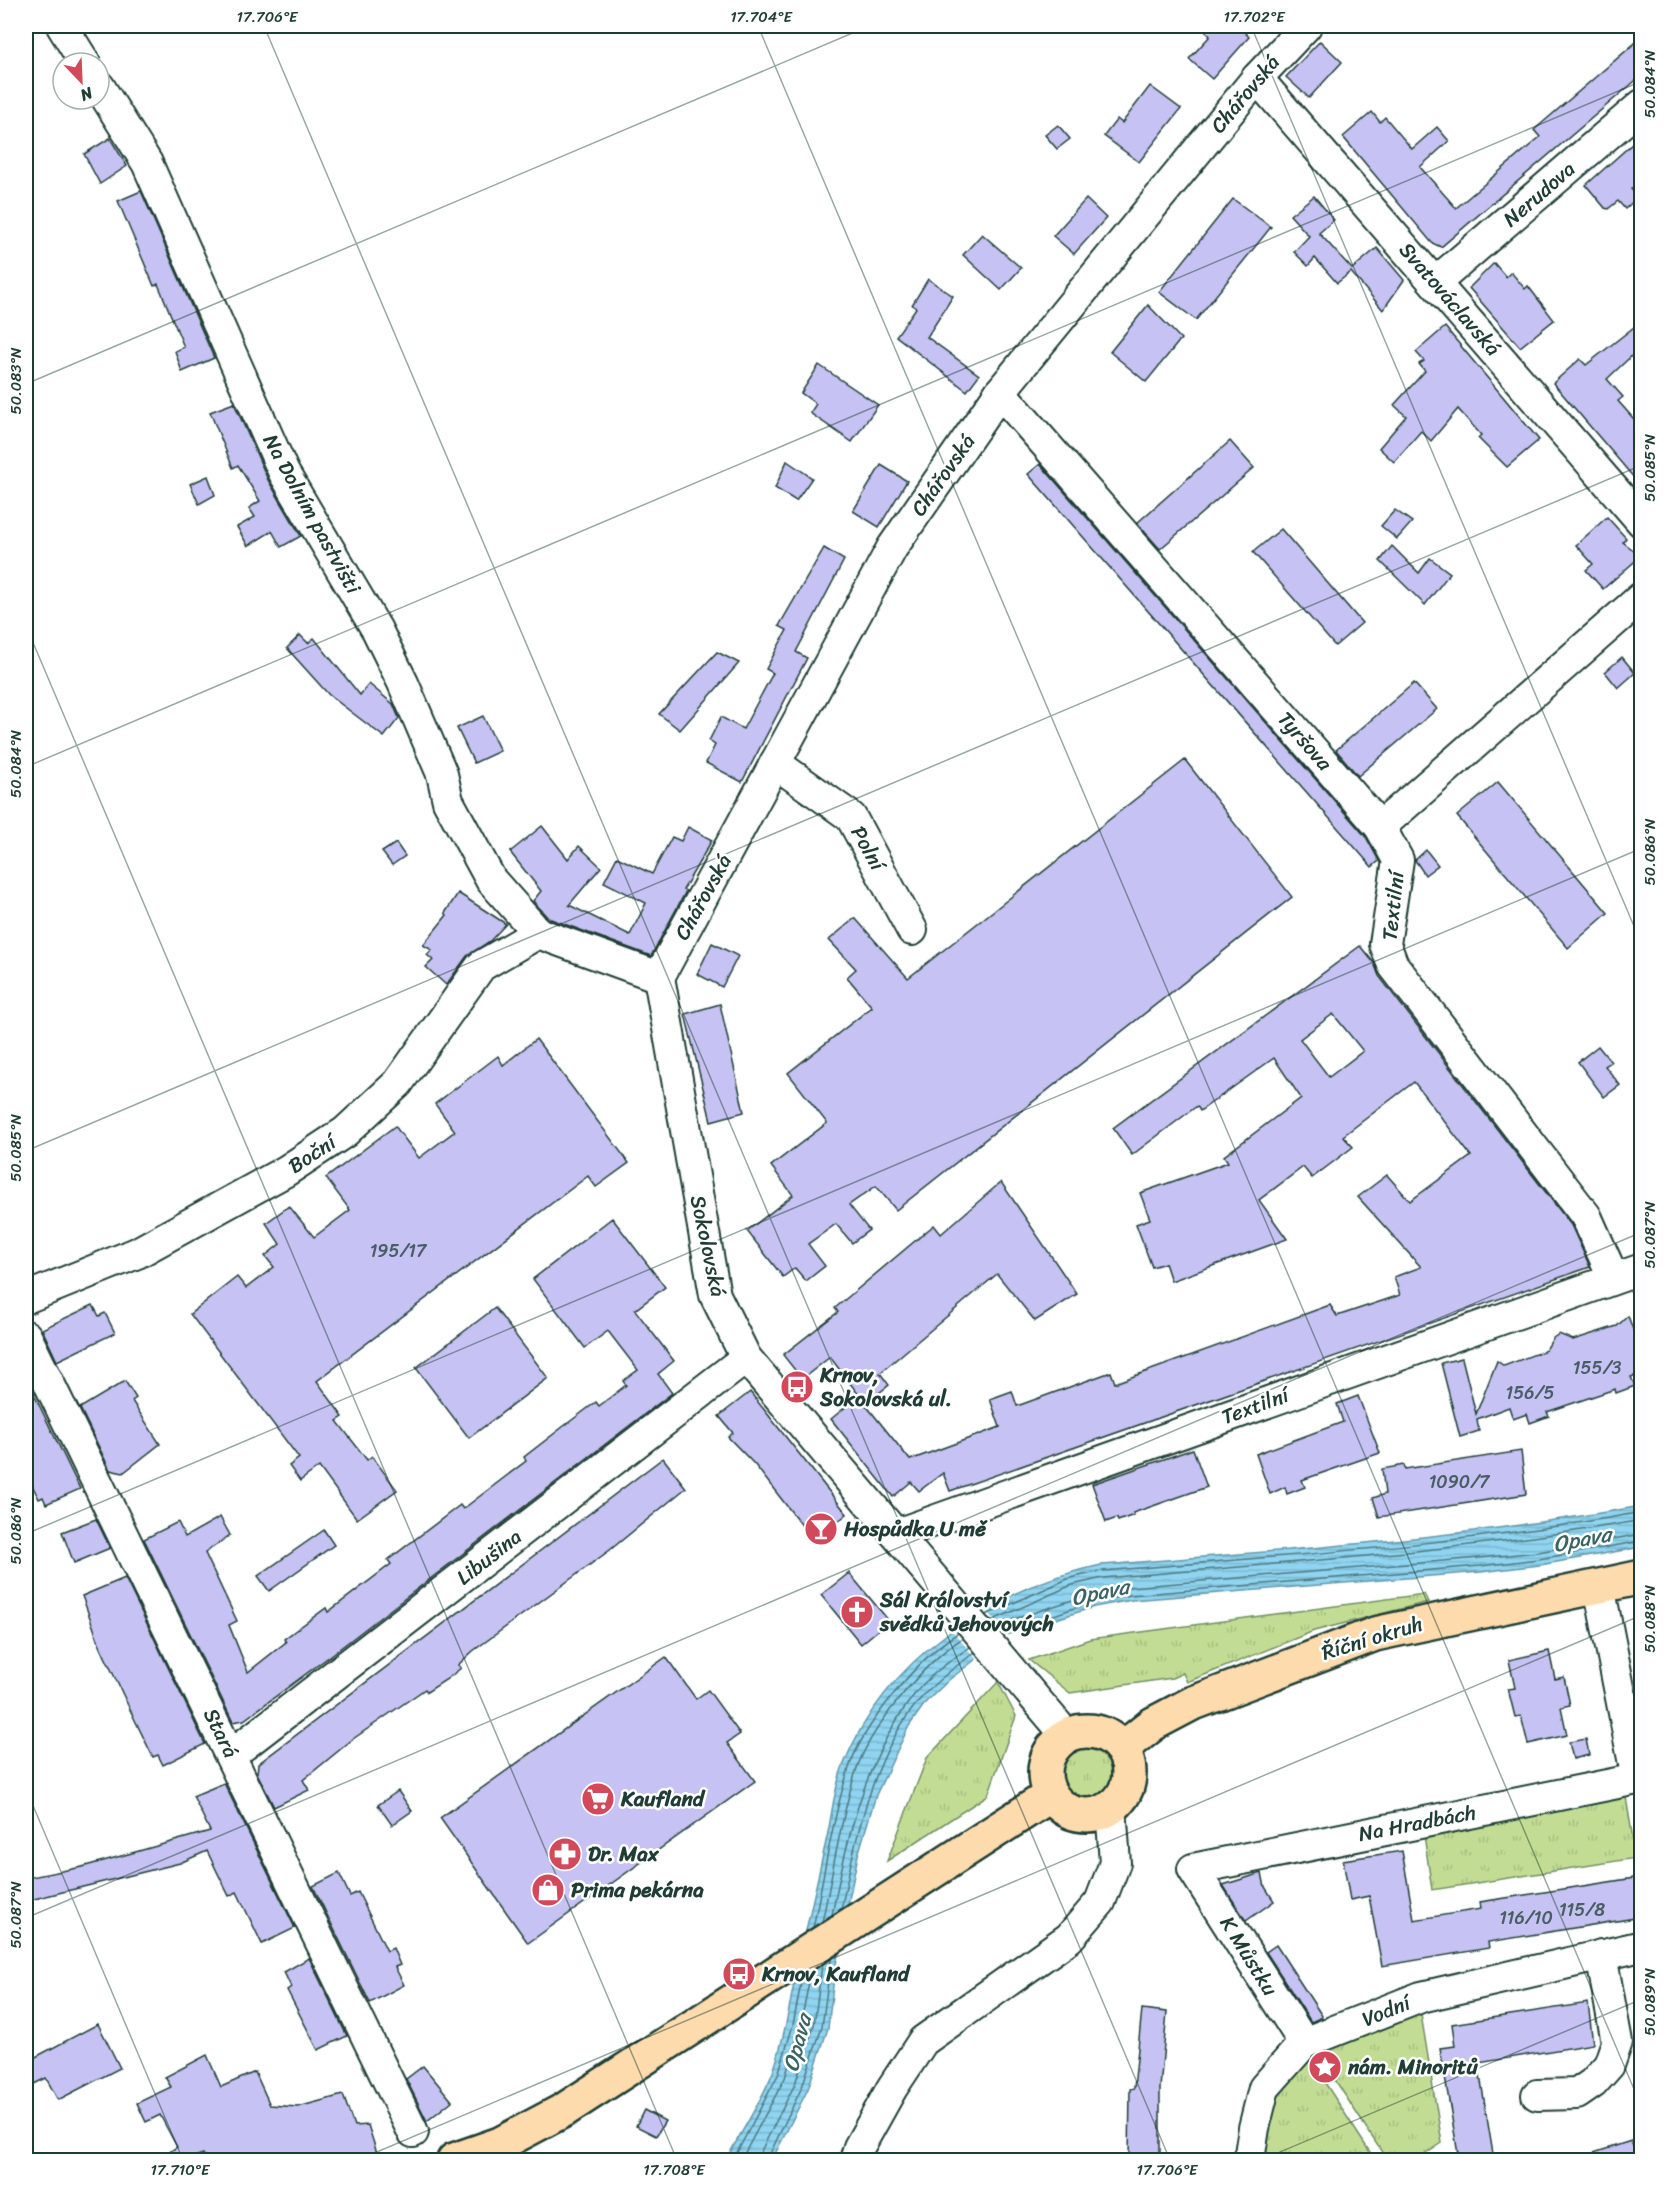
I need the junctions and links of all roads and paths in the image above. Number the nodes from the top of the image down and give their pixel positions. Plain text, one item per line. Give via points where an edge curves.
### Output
1 (62, 26) edge
2 (1306, 26) edge
3 (78, 51) edge
4 (1257, 78) junction
5 (111, 105) edge
6 (1641, 105) edge
7 (1436, 282) junction
8 (1000, 392) junction
9 (1641, 522) edge
10 (1641, 597) edge
11 (776, 763) junction
12 (1380, 827) junction
13 (912, 930) dead end
14 (538, 933) junction
15 (659, 977) junction
16 (1641, 1269) edge
17 (1613, 1277) junction
18 (26, 1298) edge
19 (26, 1336) edge
20 (746, 1358) junction
21 (897, 1534) junction
22 (1641, 1577) edge
23 (1599, 1586) junction
24 (1067, 1736) junction
25 (1122, 1749) junction
26 (231, 1755) junction
27 (1639, 1779) edge
28 (1051, 1795) junction
29 (1111, 1807) junction
30 (1193, 1869) joint
31 (1641, 1946) edge
32 (1601, 1955) junction
33 (1304, 2043) junction
34 (1537, 2095) dead end
35 (413, 2132) dead end
36 (454, 2160) edge
37 (855, 2160) edge
38 (1249, 2160) edge

1 - 3 street
2 - 4 street, Chářovská
4 - 7 street, Svatováclavská
4 - 8 street, Chářovská
5 - 14 street, Na Dolním pastvišti via 147,163 284,473 398,672 442,774 448,801 491,880
6 - 7 street, Nerudova
7 - 9 street, Svatováclavská
8 - 11 street, Chářovská via 892,548
8 - 12 street, Tyršova
10 - 12 street
11 - 13 street, Polní via 851,817
11 - 15 street, Chářovská
12 - 17 street, Textilní via 1398,860 1385,944 1393,965 1586,1216
14 - 15 street
14 - 18 street, Boční via 481,966 398,1083 345,1132 286,1171 137,1253
15 - 20 street, Sokolovská via 715,1295
16 - 17 street, Textilní
17 - 21 street, Textilní
19 - 26 street, Stará
20 - 21 street, Sokolovská
20 - 26 street, Libušina
21 - 24 street, Sokolovská
22 - 23 main road, Říční okruh
23 - 25 main road, Říční okruh via 1375,1634 1191,1704 1153,1724
23 - 27 street
24 - 25 main road via 1078,1731 1103,1734
24 - 28 main road via 1048,1755 1044,1768
25 - 29 main road via 1128,1767 1126,1786
26 - 35 street, Stará
27 - 30 street, Na Hradbách
28 - 29 main road via 1071,1812 1085,1815
28 - 36 main road via 540,2124 500,2144
29 - 37 street via 1115,1863 1100,1902 1069,1938 923,2042 892,2088
30 - 33 street, K Můstku
31 - 32 street, Vodní
32 - 33 street, Vodní via 1421,1997
32 - 34 street via 1617,2042 1610,2065 1577,2094
33 - 38 street, Vodní via 1264,2088

